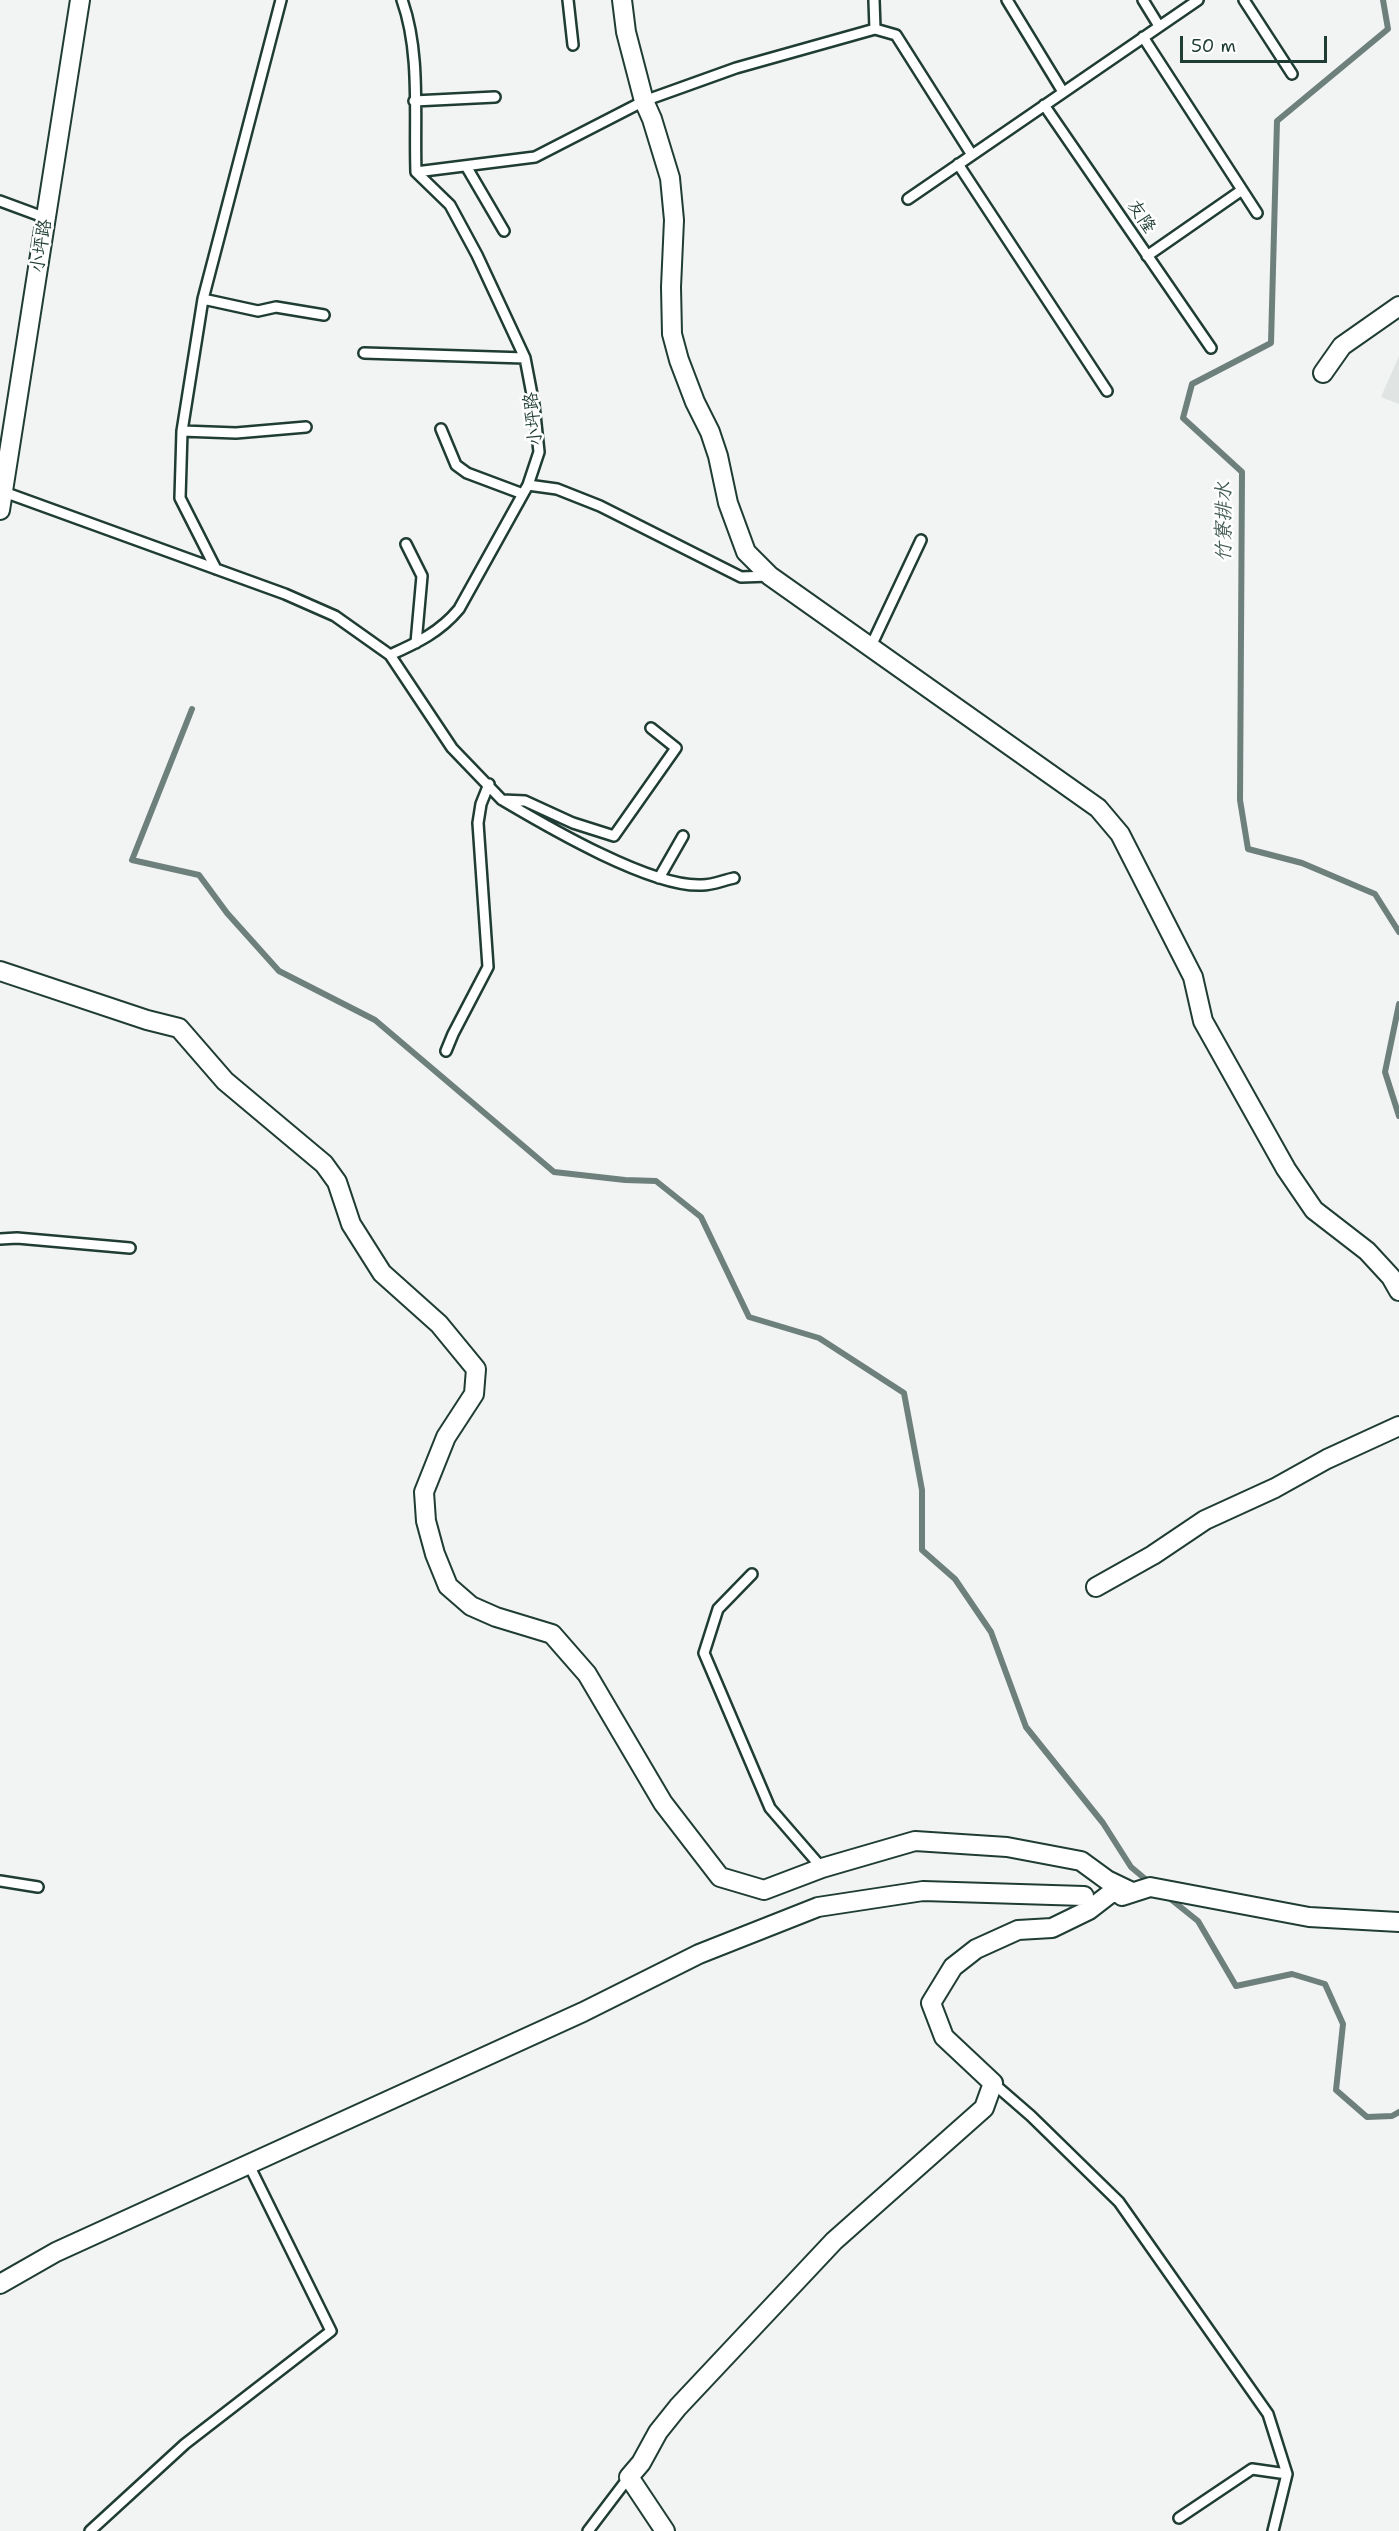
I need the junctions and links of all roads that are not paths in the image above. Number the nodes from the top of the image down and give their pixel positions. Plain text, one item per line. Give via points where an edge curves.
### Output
1 (80, 0) edge
2 (281, 0) edge
3 (402, 0) edge
4 (568, 0) edge
5 (622, 0) edge
6 (874, 0) edge
7 (1007, 0) edge
8 (1143, 0) edge
9 (1198, 0) edge
10 (1244, 0) edge
11 (1159, 26) junction
12 (875, 28) junction
13 (1143, 37) junction
14 (573, 45) dead end
15 (1292, 74) dead end
16 (1063, 92) junction
17 (495, 97) dead end
18 (414, 101) junction
19 (644, 101) junction
20 (1044, 105) junction
21 (972, 155) junction
22 (958, 164) junction
23 (465, 166) junction
24 (416, 172) junction
25 (1242, 190) junction
26 (908, 199) dead end
27 (0, 201) edge
28 (1257, 213) dead end
29 (46, 218) junction
30 (504, 231) dead end
31 (1147, 256) junction
32 (203, 299) junction
33 (1399, 306) edge
34 (324, 315) dead end
35 (1211, 348) dead end
36 (364, 352) dead end
37 (525, 358) junction
38 (1323, 373) dead end
39 (1107, 391) dead end
40 (306, 427) dead end
41 (441, 429) dead end
42 (182, 431) junction
43 (528, 485) junction
44 (523, 494) junction
45 (2, 501) edge
46 (921, 540) dead end
47 (406, 544) dead end
48 (216, 569) junction
49 (770, 576) junction
50 (416, 644) junction
51 (871, 646) junction
52 (390, 655) junction
53 (651, 728) dead end
54 (489, 784) junction
55 (502, 800) junction
56 (682, 836) dead end
57 (659, 878) junction
58 (734, 878) dead end
59 (0, 971) edge
60 (446, 1050) dead end
61 (0, 1239) edge
62 (130, 1248) dead end
63 (1399, 1292) edge
64 (1399, 1426) edge
65 (752, 1574) dead end
66 (1096, 1587) dead end
67 (822, 1868) junction
68 (0, 1881) edge
69 (38, 1887) dead end
70 (1125, 1895) junction
71 (1084, 1896) dead end
72 (1399, 1922) edge
73 (993, 2083) junction
74 (248, 2163) junction
75 (0, 2284) edge
76 (1287, 2474) junction
77 (630, 2477) junction
78 (1179, 2518) dead end
79 (90, 2531) edge
80 (588, 2531) edge
81 (665, 2531) edge
82 (1273, 2531) edge

1 - 29 street, 小坪路
2 - 32 lane
3 - 18 lane via 411,30
4 - 14 lane
5 - 19 street
6 - 12 lane
7 - 16 lane
8 - 11 lane
9 - 11 lane
10 - 15 lane
11 - 13 lane
12 - 19 lane via 736,68
12 - 21 lane via 896,35
13 - 16 lane
13 - 25 lane
16 - 20 lane
17 - 18 lane
18 - 24 lane
19 - 23 lane via 535,157
19 - 49 street via 670,178 674,220 672,334 695,402 710,432 728,503 746,552
20 - 21 lane
20 - 31 lane, 友隆
21 - 22 lane
22 - 26 lane
22 - 39 lane
23 - 24 lane
23 - 30 lane
24 - 37 lane, 小坪路 via 450,205
25 - 28 lane
25 - 31 lane
27 - 29 lane
29 - 45 street, 小坪路
31 - 35 lane, 友隆
32 - 34 lane via 258,312 276,307
32 - 42 lane
33 - 38 street via 1342,346
36 - 37 lane
37 - 43 lane, 小坪路 via 539,452
40 - 42 lane via 236,433
41 - 44 lane via 456,465
42 - 48 lane via 180,498
43 - 44 lane, 小坪路
43 - 49 lane via 557,489 600,506 741,577
44 - 50 lane, 小坪路 via 459,609 446,624
45 - 48 lane, 小坪路
46 - 51 lane
47 - 50 lane via 422,576
48 - 52 lane, 小坪路 via 334,616
49 - 51 street
50 - 52 lane, 小坪路
51 - 63 street via 1098,808 1120,834 1193,977 1203,1021 1286,1168 1314,1210 1367,1251
52 - 54 lane via 452,748
53 - 55 lane via 676,748 614,836 573,824 525,801
54 - 55 lane
54 - 60 lane via 478,823 488,967
55 - 57 lane via 612,859
56 - 57 lane
57 - 58 lane via 702,885
59 - 67 street via 179,1028 225,1081 324,1164 337,1182 351,1224 382,1273 439,1324 476,1369 474,1394 446,1437 424,1492 426,1521 448,1586 471,1606 552,1634 587,1674 663,1803 720,1876 764,1890
61 - 62 lane
64 - 66 street via 1205,1520
65 - 67 lane via 718,1609 704,1653 770,1808
67 - 70 street via 915,1841 1007,1847 1081,1861
68 - 69 lane
70 - 72 street via 1150,1887 1309,1917
70 - 73 street via 1111,1893 1089,1910 1052,1928 1018,1930 976,1949 953,1967 931,2003 944,2037
71 - 74 street via 923,1891 818,1907 699,1954 583,2012
73 - 76 lane via 1119,2202 1268,2414
73 - 77 street via 984,2108 834,2241 686,2398 658,2432
74 - 75 street via 56,2252
74 - 79 lane via 331,2331 185,2444
76 - 78 lane via 1252,2469
76 - 82 lane
77 - 80 lane
77 - 81 street

